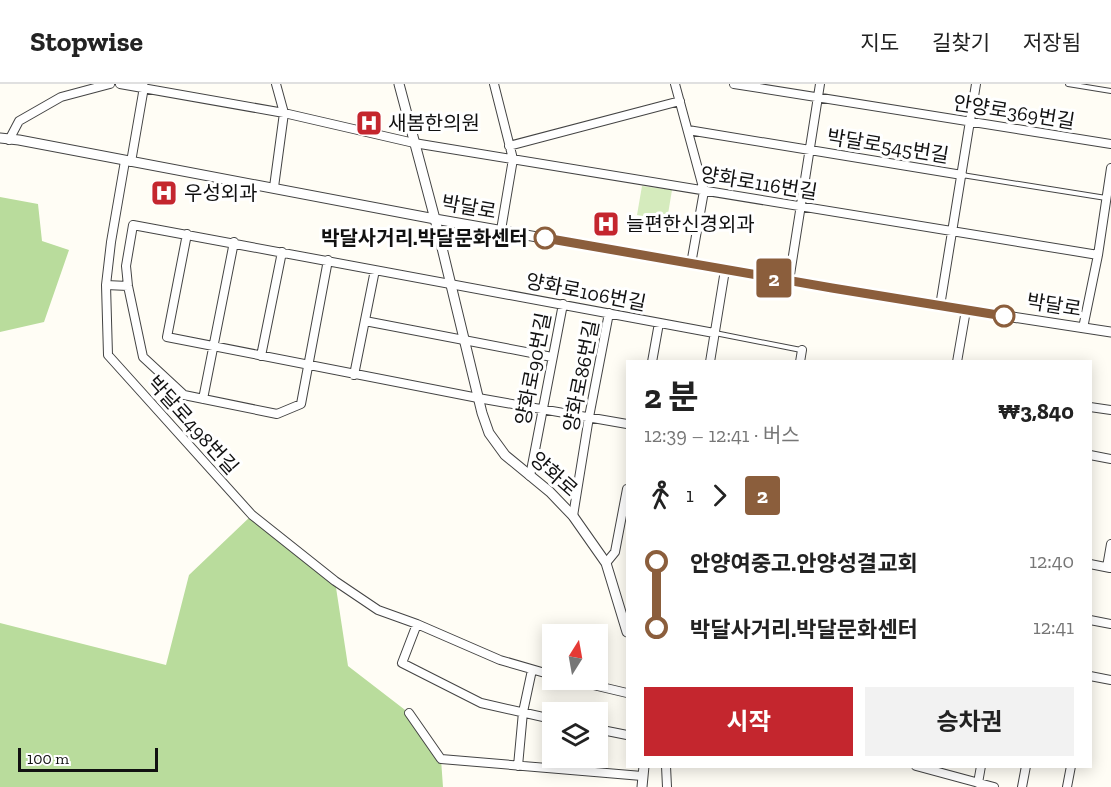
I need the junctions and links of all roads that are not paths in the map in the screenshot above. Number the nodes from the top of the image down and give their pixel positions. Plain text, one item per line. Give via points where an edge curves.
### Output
1 (110, 84) edge
2 (120, 84) edge
3 (276, 84) edge
4 (399, 84) edge
5 (494, 84) edge
6 (675, 84) edge
7 (734, 84) edge
8 (820, 84) edge
9 (976, 84) edge
10 (1068, 84) edge
11 (144, 86) edge
12 (1111, 91) edge
13 (818, 98) junction
14 (680, 101) junction
15 (284, 113) junction
16 (970, 122) junction
17 (688, 130) junction
18 (5, 139) edge
19 (414, 143) junction
20 (1111, 144) edge
21 (509, 147) junction
22 (809, 150) junction
23 (513, 159) junction
24 (128, 161) junction
25 (1111, 168) edge
26 (962, 175) junction
27 (274, 187) junction
28 (704, 191) junction
29 (1106, 198) junction
30 (800, 206) junction
31 (435, 219) junction
32 (501, 230) junction
33 (953, 230) junction
34 (188, 234) junction
35 (234, 242) junction
36 (282, 252) junction
37 (1098, 255) junction
38 (328, 260) junction
39 (691, 264) junction
40 (375, 270) junction
41 (725, 270) junction
42 (789, 281) junction
43 (451, 283) junction
44 (106, 285) junction
45 (128, 286) junction
46 (562, 304) junction
47 (940, 306) junction
48 (966, 310) junction
49 (609, 314) junction
50 (365, 321) junction
51 (659, 323) junction
52 (1083, 328) junction
53 (1111, 332) edge
54 (714, 333) junction
55 (465, 340) junction
56 (214, 346) junction
57 (802, 350) joint
58 (261, 356) junction
59 (552, 357) junction
60 (652, 360) edge
61 (710, 360) edge
62 (800, 360) edge
63 (957, 360) edge
64 (308, 364) junction
65 (354, 375) junction
66 (478, 398) junction
67 (203, 399) junction
68 (1092, 407) edge
69 (543, 409) junction
70 (1111, 410) edge
71 (589, 417) junction
72 (626, 424) edge
73 (1092, 455) edge
74 (1111, 459) edge
75 (530, 476) junction
76 (626, 494) edge
77 (573, 516) junction
78 (1111, 544) edge
79 (606, 564) junction
80 (1092, 564) edge
81 (1109, 568) edge
82 (1092, 620) edge
83 (417, 624) junction
84 (1111, 624) edge
85 (626, 629) edge
86 (532, 670) junction
87 (542, 672) edge
88 (1092, 676) edge
89 (1111, 680) edge
90 (608, 689) edge
91 (626, 693) edge
92 (523, 712) junction
93 (409, 713) dead end
94 (542, 717) edge
95 (608, 731) edge
96 (626, 735) edge
97 (518, 766) junction
98 (666, 768) edge
99 (931, 768) edge
100 (981, 768) edge
101 (1026, 768) edge
102 (1071, 768) edge
103 (643, 771) edge
104 (978, 783) junction
105 (642, 787) edge
106 (667, 787) edge
107 (994, 787) edge
108 (1022, 787) edge
109 (1067, 787) edge

1 - 18 street via 61,97 19,121
2 - 11 street, 양화로116번길
3 - 15 street
4 - 19 street, 양화로
5 - 21 street
6 - 14 street
7 - 13 street, 안양로369번길
8 - 13 street, 박달로545번길
9 - 16 street
10 - 12 lane
11 - 15 street, 양화로116번길
11 - 24 street, 박달로498번길
13 - 16 street, 안양로369번길
13 - 22 street, 박달로545번길
14 - 17 street
14 - 21 street
15 - 19 street, 양화로116번길
15 - 27 street
16 - 20 street, 안양로369번길
16 - 26 street
17 - 22 street
17 - 28 street
18 - 24 street, 박달로
19 - 23 street, 양화로116번길
19 - 31 street, 양화로
21 - 23 street
22 - 26 street, 박달로545번길
22 - 30 street, 박달로545번길
23 - 28 street, 양화로116번길
23 - 32 street
24 - 27 street, 박달로
24 - 44 street, 박달로498번길
25 - 29 street
26 - 29 lane
26 - 33 street
27 - 31 street, 박달로
28 - 30 street, 양화로116번길
28 - 39 street
29 - 37 street
30 - 33 street, 양화로116번길
30 - 42 street, 박달로545번길
31 - 32 street, 박달로
31 - 43 street, 양화로
32 - 39 street, 박달로
33 - 37 street, 양화로116번길
33 - 47 street
34 - 35 street, 양화로106번길
34 - 45 street, 양화로106번길 via 133,225 126,266
34 - 56 street via 167,337
35 - 36 street, 양화로106번길
35 - 56 street
36 - 38 street, 양화로106번길
36 - 58 street
37 - 52 street
38 - 40 street, 양화로106번길
38 - 64 street
39 - 41 street, 박달로
40 - 43 street, 양화로106번길
40 - 50 street
41 - 42 street, 박달로
41 - 54 street
42 - 47 street, 박달로
43 - 46 street, 양화로106번길
43 - 55 street, 양화로
44 - 45 street
44 - 83 street, 박달로498번길 via 108,355 244,507 378,610
45 - 67 street via 143,357 184,395
46 - 49 street, 양화로106번길
46 - 59 street, 양화로90번길
47 - 48 street, 박달로
48 - 52 street, 박달로
48 - 63 street
49 - 51 street, 양화로106번길
49 - 71 street, 양화로86번길
50 - 55 street
50 - 65 street
51 - 54 street, 양화로106번길
51 - 60 street
52 - 53 street, 박달로
54 - 57 lane
54 - 61 street
55 - 59 street
55 - 66 street, 양화로
56 - 58 street
56 - 67 street
57 - 62 street
58 - 64 street
59 - 69 street, 양화로90번길
64 - 65 street
64 - 67 street via 301,404 277,414
65 - 66 street
66 - 69 street
66 - 75 street, 양화로 via 489,433 505,455
68 - 70 street
69 - 71 street
69 - 75 street, 양화로90번길
71 - 72 street
71 - 77 street, 양화로86번길
73 - 74 street
75 - 77 street, 양화로
76 - 79 street via 615,552
77 - 79 street, 양화로
78 - 81 street
79 - 85 street, 양화로
80 - 81 street
82 - 84 street
83 - 86 street, 박달로498번길
83 - 92 street via 402,663 481,703
86 - 87 street, 박달로498번길
86 - 92 street
88 - 89 street
90 - 91 street
92 - 94 street
92 - 97 street
93 - 97 street via 441,759
95 - 96 street
97 - 103 street
98 - 106 street
99 - 104 street
100 - 104 street
101 - 108 street
102 - 109 street
103 - 105 street
104 - 107 street

